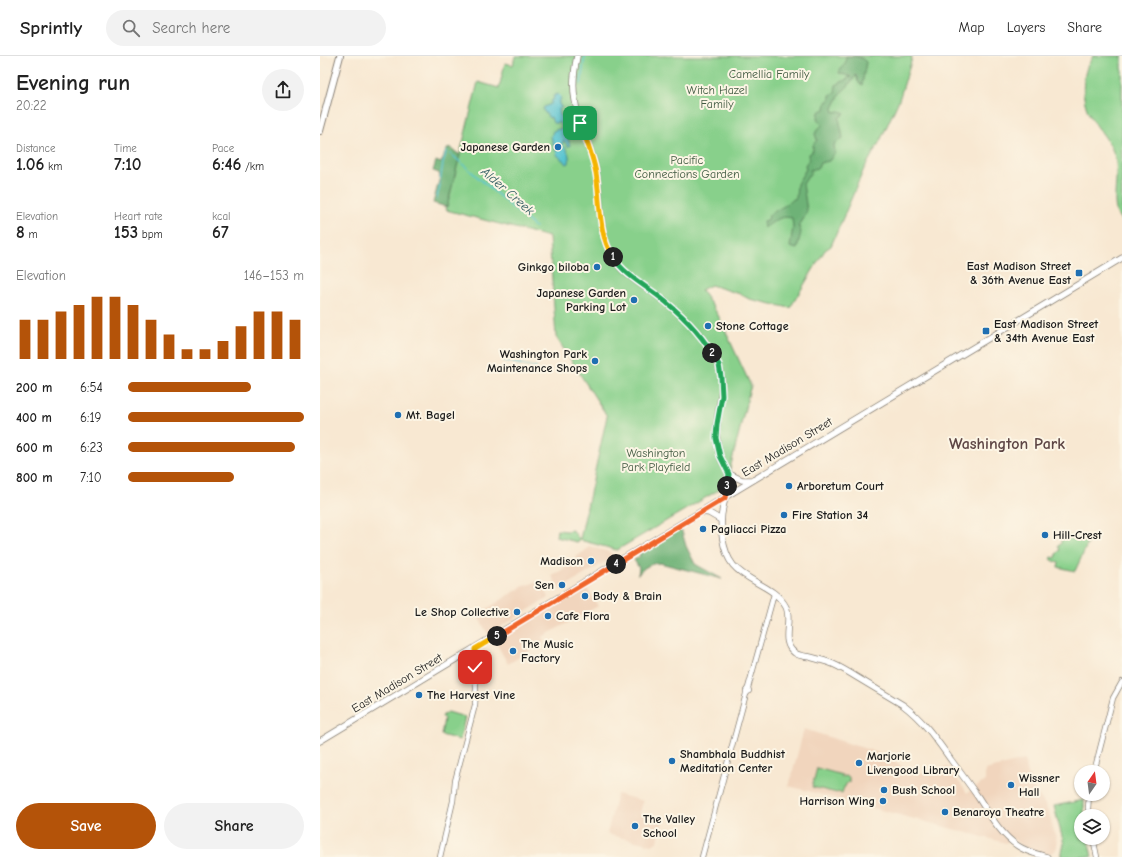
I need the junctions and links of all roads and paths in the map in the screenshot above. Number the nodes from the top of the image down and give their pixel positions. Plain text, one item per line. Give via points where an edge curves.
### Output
1 (340, 56) edge
2 (577, 56) edge
3 (320, 131) edge
4 (1122, 258) edge
5 (729, 474) junction
6 (752, 480) junction
7 (725, 498) junction
8 (703, 512) junction
9 (721, 520) junction
10 (774, 594) junction
11 (475, 649) junction
12 (1122, 682) edge
13 (320, 742) edge
14 (1096, 765) edge
15 (1095, 845) edge
16 (440, 857) edge
17 (702, 857) edge
18 (1047, 857) edge
19 (1097, 857) edge

1 - 3 main road
2 - 5 main road via 573,86 575,101 594,163 606,244 619,267 680,315 715,357 720,369 722,390 716,438 720,456
4 - 6 main road, East Madison Street
5 - 6 main road via 742,480
5 - 7 main road
6 - 7 main road, East Madison Street
7 - 8 main road, East Madison Street
7 - 9 main road
8 - 9 main road
8 - 11 main road, East Madison Street
9 - 10 main road via 723,542 733,566
10 - 17 street
10 - 18 main road via 788,610 787,639 793,652 835,664 912,711 924,723 970,785 995,823 1019,847
11 - 13 main road, East Madison Street
11 - 16 street via 475,705
12 - 14 street via 1113,698
15 - 19 street

